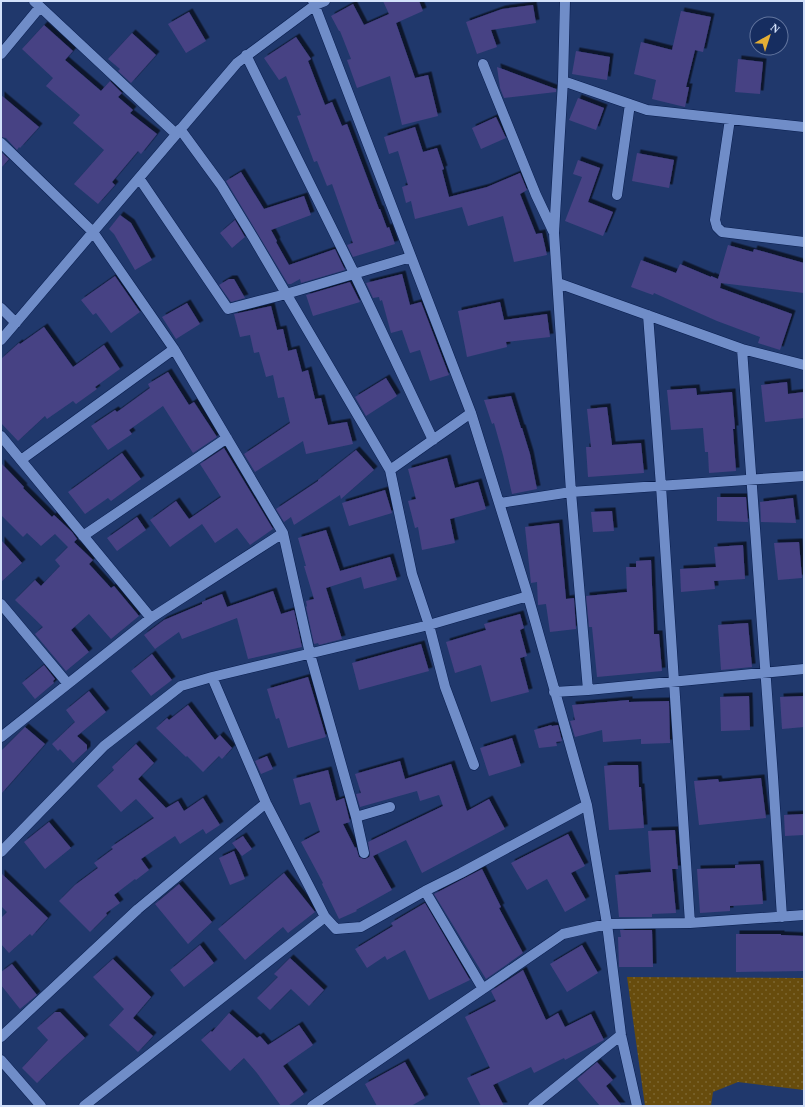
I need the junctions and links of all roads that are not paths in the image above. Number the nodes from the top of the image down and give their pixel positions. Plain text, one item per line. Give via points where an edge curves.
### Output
1 (325, 1) edge
2 (565, 1) edge
3 (314, 3) edge
4 (37, 4) edge
5 (1, 54) edge
6 (246, 55) junction
7 (483, 64) dead end
8 (563, 81) junction
9 (630, 104) junction
10 (730, 119) junction
11 (804, 127) edge
12 (178, 132) junction
13 (1, 143) edge
14 (139, 178) junction
15 (617, 195) dead end
16 (93, 232) junction
17 (554, 233) junction
18 (804, 242) edge
19 (411, 257) junction
20 (354, 273) junction
21 (558, 283) junction
22 (286, 294) junction
23 (1, 308) edge
24 (648, 315) junction
25 (16, 322) junction
26 (1, 340) edge
27 (174, 349) junction
28 (742, 349) junction
29 (804, 365) edge
30 (471, 413) junction
31 (1, 436) edge
32 (227, 438) junction
33 (433, 440) junction
34 (21, 460) junction
35 (390, 470) junction
36 (804, 476) edge
37 (752, 480) junction
38 (661, 486) junction
39 (571, 492) junction
40 (500, 503) junction
41 (283, 533) junction
42 (83, 536) junction
43 (528, 596) junction
44 (1, 604) edge
45 (151, 618) junction
46 (429, 625) junction
47 (310, 654) junction
48 (804, 669) edge
49 (766, 672) junction
50 (212, 677) junction
51 (673, 681) junction
52 (68, 684) junction
53 (588, 690) junction
54 (554, 692) junction
55 (1, 737) edge
56 (474, 764) dead end
57 (266, 802) junction
58 (587, 805) junction
59 (390, 807) dead end
60 (356, 817) junction
61 (1, 852) edge
62 (364, 853) dead end
63 (425, 891) junction
64 (804, 914) edge
65 (325, 917) junction
66 (782, 917) junction
67 (690, 923) junction
68 (607, 924) junction
69 (483, 989) junction
70 (621, 1036) junction
71 (1, 1038) edge
72 (1, 1060) edge
73 (41, 1106) edge
74 (84, 1106) edge
75 (312, 1106) edge
76 (533, 1106) edge
77 (637, 1106) edge

1 - 3 street
2 - 8 street
3 - 6 street
3 - 19 street
4 - 5 street
4 - 12 street
6 - 12 street
6 - 20 street
7 - 17 street
8 - 9 street
8 - 17 street
9 - 10 street via 647,110
9 - 15 street
10 - 11 street
10 - 18 street via 715,220 717,227 722,232
12 - 14 street
12 - 22 street via 221,185
13 - 16 street
14 - 16 street
14 - 22 street via 228,309
16 - 25 street
16 - 27 street
17 - 21 street
19 - 20 street
19 - 30 street
20 - 22 street
20 - 33 street
21 - 24 street
21 - 39 street
22 - 35 street
23 - 25 street
24 - 28 street
24 - 38 street
25 - 26 street
27 - 32 street
27 - 34 street
28 - 29 street
28 - 37 street
30 - 33 street
30 - 40 street
31 - 34 street
32 - 41 street
32 - 42 street
33 - 35 street
34 - 42 street
35 - 46 street via 412,574
36 - 37 street
37 - 38 street
37 - 49 street
38 - 39 street
38 - 51 street
39 - 40 street
39 - 53 street
40 - 43 street
41 - 45 street
41 - 47 street
42 - 45 street
43 - 46 street
43 - 54 street
44 - 52 street
45 - 52 street
46 - 47 street
46 - 56 street via 445,687
47 - 50 street
47 - 60 street
48 - 49 street
49 - 51 street
49 - 66 street
50 - 57 street
50 - 61 street via 182,686 104,746
51 - 53 street
51 - 67 street
52 - 55 street
53 - 54 street
54 - 58 street
57 - 65 street
57 - 71 street via 138,909
58 - 63 street
58 - 68 street
59 - 60 street
60 - 62 street
63 - 65 street via 361,927 336,929
63 - 69 street
64 - 66 street
65 - 74 street
66 - 67 street
67 - 68 street
68 - 69 street via 563,934
68 - 70 street
69 - 75 street
70 - 76 street
70 - 77 street
72 - 73 street

